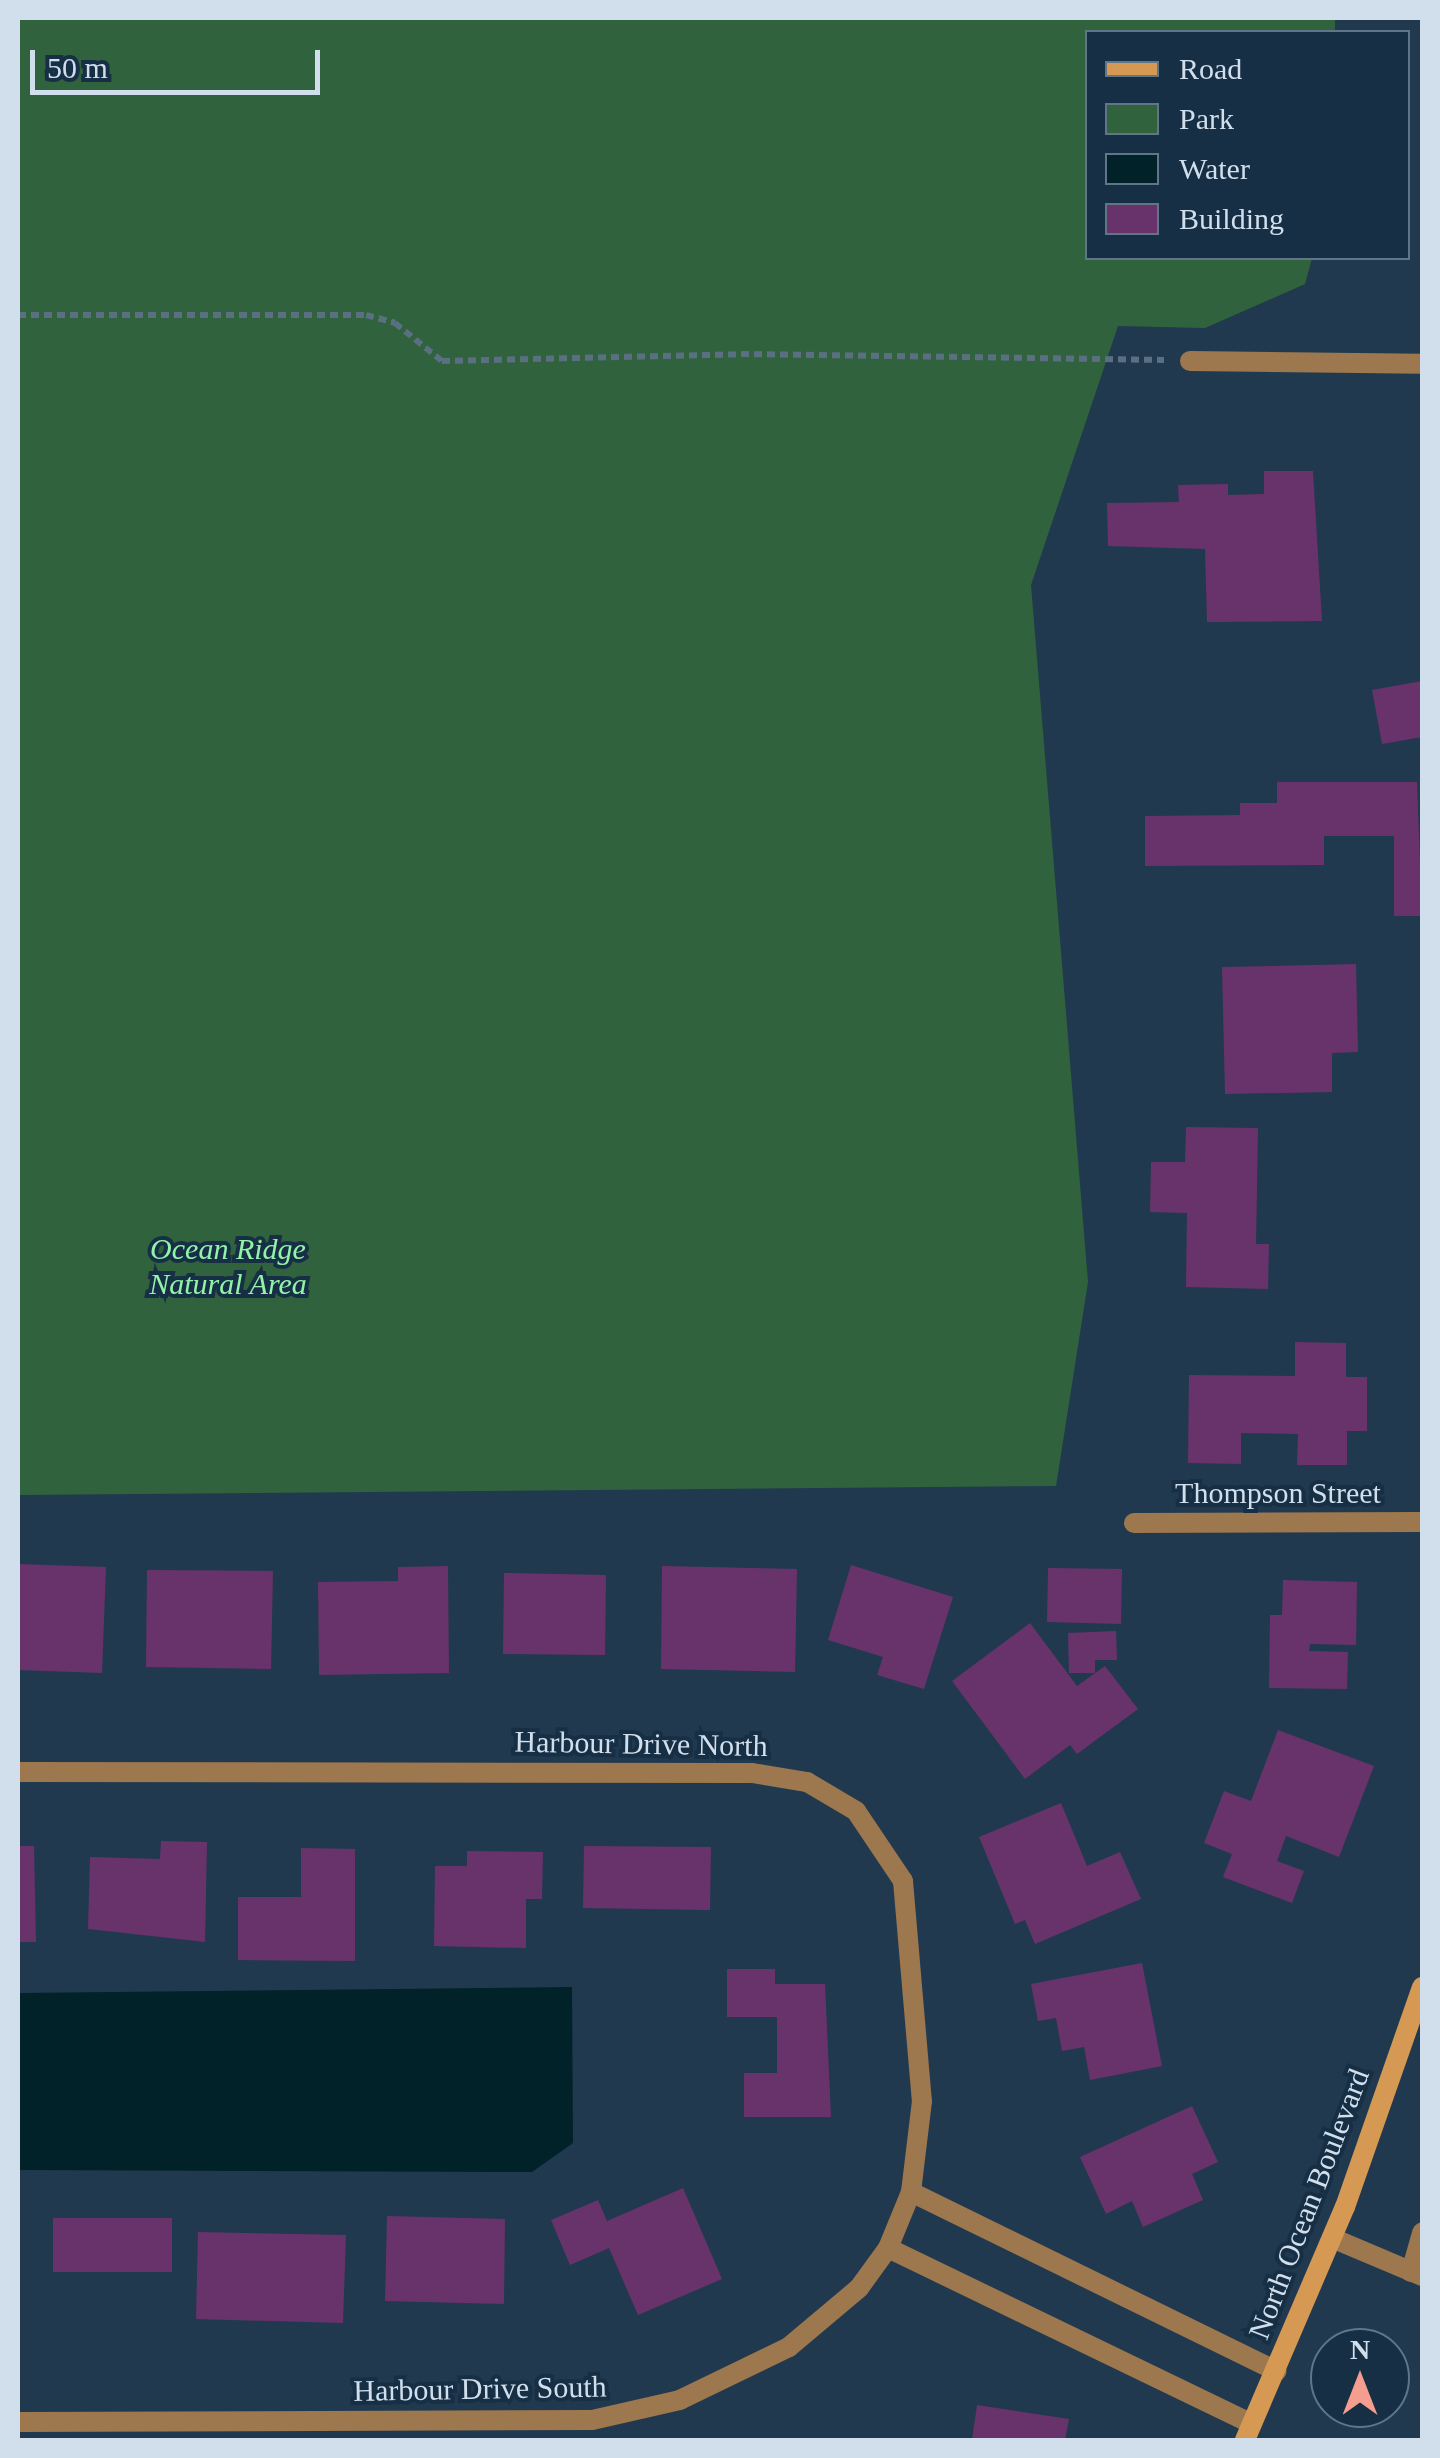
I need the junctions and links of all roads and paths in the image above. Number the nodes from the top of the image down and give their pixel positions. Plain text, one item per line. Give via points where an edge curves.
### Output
1 (18, 315) edge
2 (1190, 361) joint
3 (1422, 364) edge
4 (1422, 1522) edge
5 (1134, 1523) dead end
6 (18, 1772) edge
7 (1422, 1987) edge
8 (911, 2192) junction
9 (1422, 2233) edge
10 (1332, 2238) junction
11 (888, 2248) junction
12 (1417, 2274) edge
13 (1277, 2372) junction
14 (18, 2422) edge
15 (1248, 2432) edge

1 - 2 path via 366,315 395,323 442,361 761,354
2 - 3 street
4 - 5 street, Thompson Street
6 - 8 street, Harbour Drive North via 752,1773 807,1782 856,1811 903,1881 922,2101
7 - 10 main road, North Ocean Boulevard
8 - 11 street, Harbour Drive North
8 - 13 street
9 - 12 street
10 - 12 street
10 - 13 main road, North Ocean Boulevard
11 - 14 street, Harbour Drive South via 838,2310 789,2347 708,2389 621,2416
11 - 15 street
13 - 15 main road, North Ocean Boulevard

